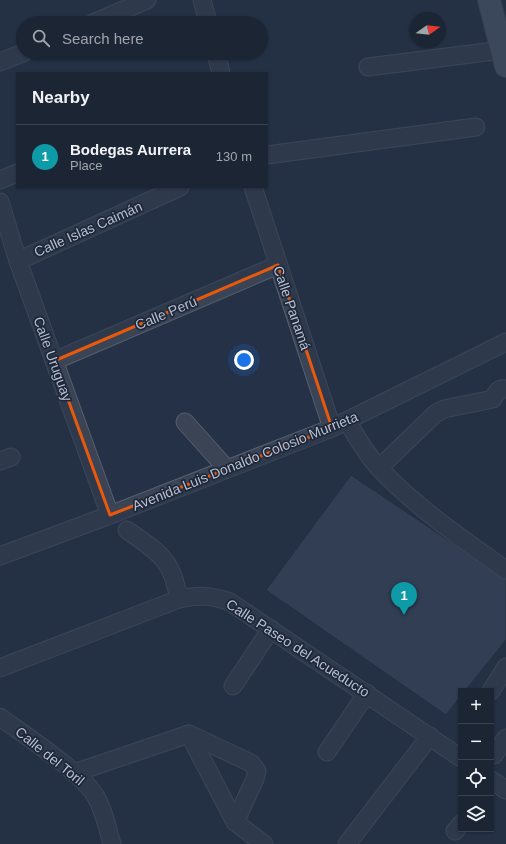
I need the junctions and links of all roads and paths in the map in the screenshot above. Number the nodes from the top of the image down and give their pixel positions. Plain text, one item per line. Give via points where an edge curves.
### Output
1 (147, 0) edge
2 (202, 0) edge
3 (488, 0) edge
4 (503, 0) edge
5 (506, 12) edge
6 (109, 16) edge
7 (206, 16) edge
8 (16, 56) edge
9 (504, 58) edge
10 (218, 60) edge
11 (0, 62) edge
12 (368, 67) dead end
13 (221, 72) edge
14 (476, 126) dead end
15 (268, 155) edge
16 (16, 173) edge
17 (0, 180) edge
18 (178, 188) edge
19 (253, 188) edge
20 (0, 202) edge
21 (18, 261) junction
22 (278, 265) junction
23 (506, 342) edge
24 (54, 361) junction
25 (506, 389) edge
26 (185, 422) dead end
27 (340, 424) junction
28 (379, 468) junction
29 (227, 469) junction
30 (110, 515) junction
31 (127, 530) dead end
32 (0, 556) edge
33 (506, 570) edge
34 (179, 599) junction
35 (271, 629) junction
36 (0, 668) edge
37 (505, 672) edge
38 (233, 686) dead end
39 (492, 688) edge
40 (367, 693) junction
41 (0, 717) edge
42 (189, 734) junction
43 (430, 736) junction
44 (506, 738) edge
45 (327, 752) dead end
46 (494, 755) dead end
47 (458, 756) edge
48 (74, 773) junction
49 (235, 822) junction
50 (354, 841) edge
51 (112, 844) edge
52 (264, 844) edge

1 - 6 street
2 - 7 street
3 - 9 main road
4 - 5 main road
8 - 11 street
9 - 12 street
10 - 13 street
14 - 15 street
16 - 17 street
18 - 21 street, Calle Islas Caimán
19 - 22 street, Calle Panamá
20 - 21 street, Calle Uruguay
21 - 24 street, Calle Uruguay
22 - 24 street, Calle Perú
22 - 27 street, Calle Panamá
23 - 27 street, Avenida Luis Donaldo Colosio Murrieta
24 - 30 street, Calle Uruguay
25 - 28 street via 497,392 493,400 449,408 435,414
26 - 29 street
27 - 28 street, Calle Panamá
27 - 29 street, Avenida Luis Donaldo Colosio Murrieta
28 - 33 street, Calle Panamá via 419,506
29 - 30 street, Avenida Luis Donaldo Colosio Murrieta
30 - 32 street, Avenida Luis Donaldo Colosio Murrieta
31 - 34 street via 163,557 171,569
34 - 35 street, Calle Paseo del Acueducto via 196,595 215,596 230,602
34 - 36 street, Calle Paseo del Acueducto
35 - 38 street
35 - 40 street, Calle Paseo del Acueducto
37 - 39 street
40 - 43 street, Calle Paseo del Acueducto
40 - 45 street
41 - 48 street, Calle del Toril
42 - 48 street
42 - 49 street
42 - 49 street via 251,763 257,771
43 - 47 street, Calle Paseo del Acueducto
43 - 50 street
44 - 46 street
48 - 51 street, Calle del Toril via 96,796 103,810
49 - 52 street

